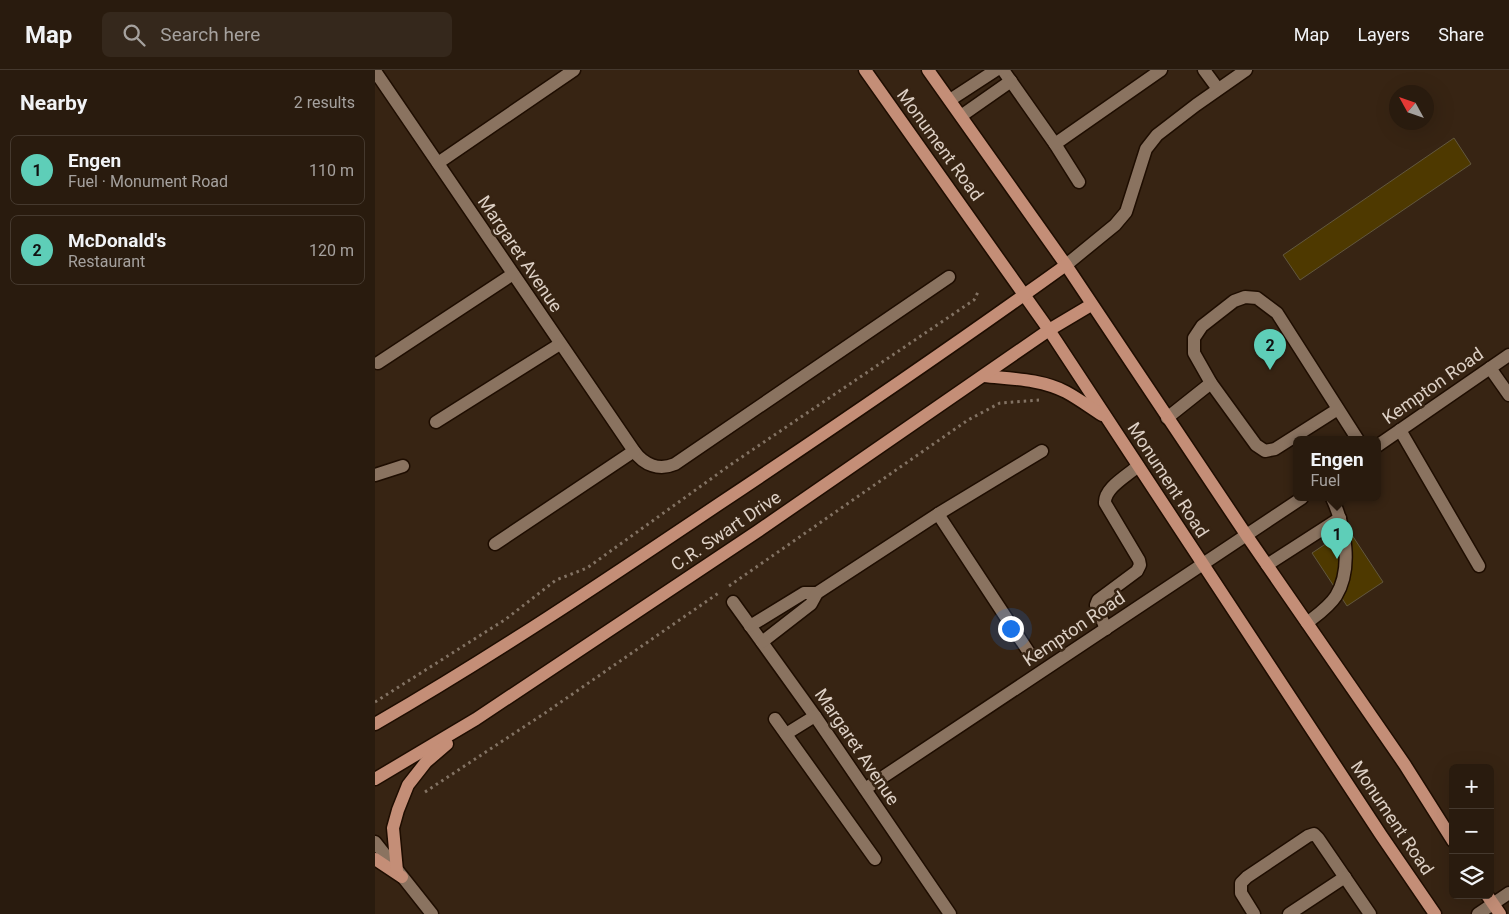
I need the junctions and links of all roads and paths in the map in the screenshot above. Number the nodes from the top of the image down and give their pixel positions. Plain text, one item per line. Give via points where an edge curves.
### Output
1 (574, 70) edge
2 (865, 70) edge
3 (928, 70) edge
4 (996, 70) edge
5 (1003, 70) edge
6 (1161, 70) edge
7 (1204, 70) edge
8 (1246, 70) edge
9 (375, 71) edge
10 (1011, 81) junction
11 (1217, 89) junction
12 (950, 100) junction
13 (961, 116) junction
14 (1055, 144) junction
15 (437, 163) junction
16 (1079, 182) dead end
17 (1066, 265) junction
18 (513, 274) junction
19 (949, 277) dead end
20 (979, 290) dead end
21 (1025, 295) junction
22 (1091, 305) junction
23 (1049, 330) junction
24 (560, 344) junction
25 (1509, 355) edge
26 (379, 363) dead end
27 (1490, 368) junction
28 (983, 376) junction
29 (1211, 384) junction
30 (1509, 395) edge
31 (1338, 409) junction
32 (1107, 418) junction
33 (1167, 418) junction
34 (436, 422) dead end
35 (1400, 430) junction
36 (1295, 436) edge
37 (1355, 436) edge
38 (1293, 438) edge
39 (1381, 443) edge
40 (1042, 451) dead end
41 (636, 453) junction
42 (403, 466) dead end
43 (1139, 466) junction
44 (375, 475) edge
45 (1298, 501) edge
46 (1333, 501) edge
47 (938, 514) junction
48 (1340, 518) junction
49 (1247, 536) junction
50 (495, 544) dead end
51 (1203, 564) junction
52 (1267, 565) junction
53 (1479, 566) dead end
54 (817, 593) junction
55 (733, 602) dead end
56 (1307, 623) junction
57 (751, 626) junction
58 (1106, 629) junction
59 (762, 642) junction
60 (1030, 654) dead end
61 (375, 702) edge
62 (815, 716) junction
63 (775, 719) dead end
64 (476, 720) junction
65 (375, 724) edge
66 (786, 734) junction
67 (375, 779) edge
68 (865, 789) junction
69 (1449, 835) edge
70 (375, 842) edge
71 (875, 859) dead end
72 (375, 860) edge
73 (400, 874) junction
74 (1345, 877) junction
75 (1509, 892) edge
76 (1493, 904) edge
77 (432, 914) edge
78 (949, 914) edge
79 (1254, 914) edge
80 (1289, 914) edge
81 (1370, 914) edge
82 (1435, 914) edge
83 (1478, 914) edge

1 - 15 street
2 - 21 main road, Monument Road
3 - 12 main road, Monument Road
4 - 12 street
5 - 10 street
6 - 14 street
7 - 11 street
8 - 11 street
9 - 15 street, Margaret Avenue
10 - 13 street
10 - 14 street
11 - 17 street via 1157,135 1146,149 1125,212
12 - 13 main road, Monument Road
13 - 17 main road, Monument Road
14 - 16 street
15 - 18 street, Margaret Avenue
17 - 21 main road, C.R. Swart Drive
17 - 22 main road, Monument Road
18 - 24 street, Margaret Avenue
18 - 26 street
19 - 41 street via 675,464 667,468 651,466
20 - 61 path via 974,300 733,463 587,568 556,580 506,619
21 - 23 main road, Monument Road
21 - 65 main road, C.R. Swart Drive via 565,608
22 - 23 main road, C.R. Swart Drive
22 - 33 main road, Monument Road
23 - 28 main road, C.R. Swart Drive
23 - 32 main road, Monument Road
24 - 34 street
24 - 41 street, Margaret Avenue
25 - 27 street, Kempton Road
27 - 30 street
27 - 35 street, Kempton Road
28 - 32 main road via 1044,384 1066,392
28 - 64 main road, C.R. Swart Drive
29 - 31 street via 1194,353 1194,338 1202,326 1235,301 1245,297 1257,298 1277,313
29 - 33 street
29 - 38 street via 1256,446 1265,451 1275,449
31 - 36 street
31 - 37 street
32 - 43 main road, Monument Road
33 - 49 main road, Monument Road
35 - 39 street, Kempton Road
35 - 53 street
40 - 47 street
41 - 50 street
42 - 44 street
43 - 51 main road, Monument Road
43 - 58 street via 1109,490 1105,498 1105,504 1140,565 1137,571 1097,600 1096,606
45 - 49 street, Kempton Road
46 - 48 street
47 - 54 street
47 - 60 street
48 - 52 street
48 - 56 street via 1345,558 1340,588 1325,608
49 - 51 street, Kempton Road
49 - 52 main road, Monument Road
51 - 58 street, Kempton Road
51 - 82 main road, Monument Road
52 - 56 main road, Monument Road
54 - 57 street via 805,593
54 - 59 street via 811,604
55 - 57 street, Margaret Avenue
56 - 69 main road, Monument Road
57 - 59 street, Margaret Avenue
58 - 68 street, Kempton Road
59 - 62 street, Margaret Avenue
62 - 66 street
62 - 68 street, Margaret Avenue
63 - 66 street
64 - 67 main road, C.R. Swart Drive
64 - 73 main road via 426,762 408,785 393,828
66 - 71 street
68 - 78 street, Margaret Avenue
70 - 73 street
72 - 73 main road
73 - 77 street
74 - 79 street via 1318,838 1314,834 1307,836 1241,883 1241,893
74 - 80 street
74 - 81 street
75 - 76 street
76 - 83 street

